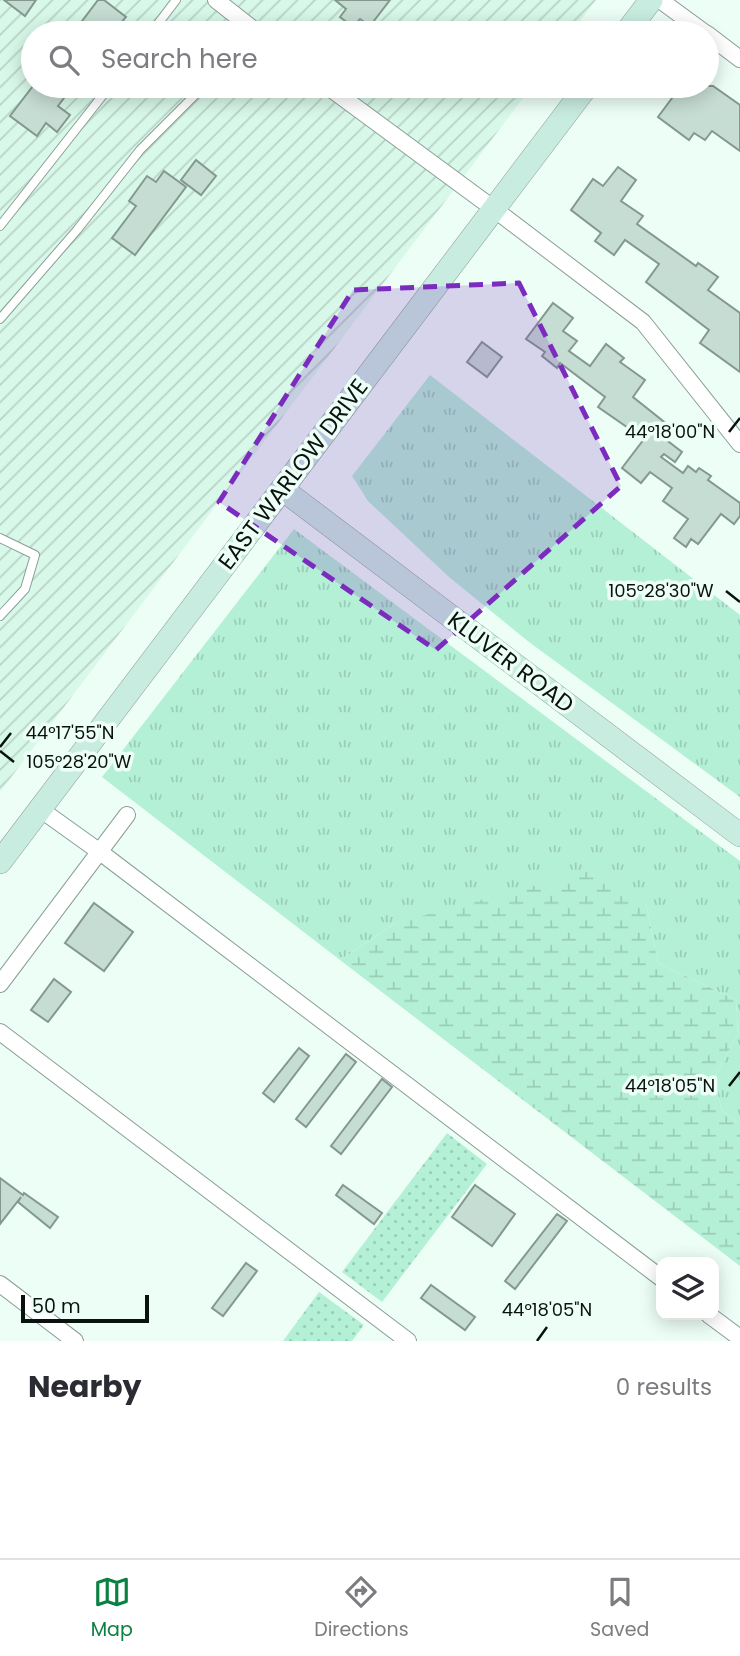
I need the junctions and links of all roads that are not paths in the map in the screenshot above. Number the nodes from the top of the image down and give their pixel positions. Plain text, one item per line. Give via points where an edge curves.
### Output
1 (176, 0) edge
2 (216, 0) edge
3 (651, 0) edge
4 (660, 0) edge
5 (237, 6) edge
6 (160, 21) edge
7 (249, 21) edge
8 (635, 21) edge
9 (688, 21) edge
10 (719, 44) edge
11 (740, 59) edge
12 (101, 98) edge
13 (192, 98) edge
14 (343, 98) edge
15 (578, 98) edge
16 (495, 209) junction
17 (0, 226) edge
18 (0, 320) edge
19 (740, 444) edge
20 (282, 489) junction
21 (0, 538) edge
22 (0, 616) edge
23 (40, 809) junction
24 (127, 815) dead end
25 (740, 835) edge
26 (100, 852) junction
27 (0, 862) edge
28 (0, 984) edge
29 (0, 1032) edge
30 (656, 1275) edge
31 (0, 1284) edge
32 (716, 1320) edge
33 (740, 1338) edge
34 (75, 1341) edge
35 (408, 1341) edge

1 - 6 lane
2 - 5 street
3 - 8 street
4 - 9 street
5 - 7 street
10 - 11 street
12 - 17 lane
13 - 18 lane via 141,149
14 - 16 street
15 - 16 street, EAST WARLOW DRIVE
16 - 19 street via 643,323
16 - 20 street, EAST WARLOW DRIVE
20 - 23 street, EAST WARLOW DRIVE
20 - 25 street, KLUVER ROAD
21 - 22 lane via 35,555 25,589
23 - 26 street
23 - 27 street, EAST WARLOW DRIVE
24 - 26 street
26 - 28 street
26 - 30 street
29 - 35 street
31 - 34 street
32 - 33 street

